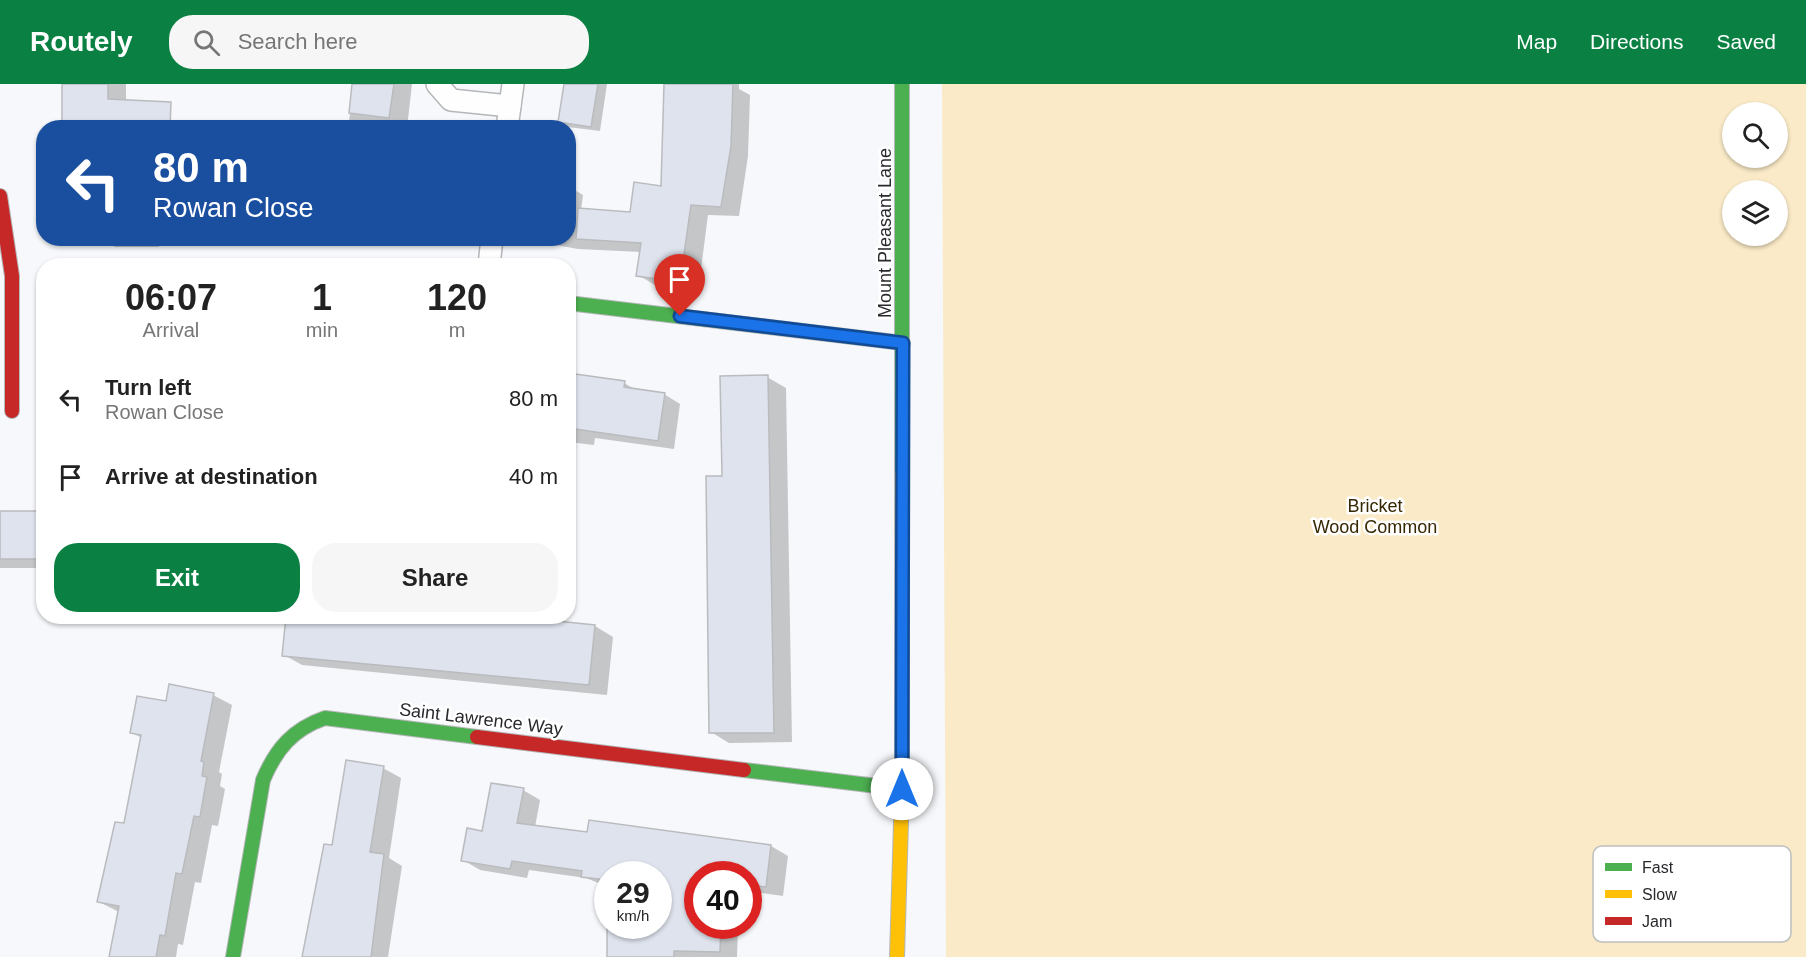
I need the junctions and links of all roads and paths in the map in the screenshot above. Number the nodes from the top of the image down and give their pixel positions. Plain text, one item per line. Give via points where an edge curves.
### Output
1 (437, 84) edge
2 (513, 84) edge
3 (902, 84) edge
4 (510, 106) junction
5 (508, 120) edge
6 (0, 196) edge
7 (576, 304) edge
8 (903, 343) junction
9 (12, 411) dead end
10 (902, 789) junction
11 (233, 957) edge
12 (897, 957) edge

1 - 4 lane via 451,100
2 - 4 lane
3 - 8 street, Mount Pleasant Lane
4 - 5 lane
6 - 9 street via 13,263
7 - 8 street
8 - 10 street, Mount Pleasant Lane
10 - 11 street, Saint Lawrence Way via 325,718 292,734 271,759
10 - 12 street, Mount Pleasant Lane

